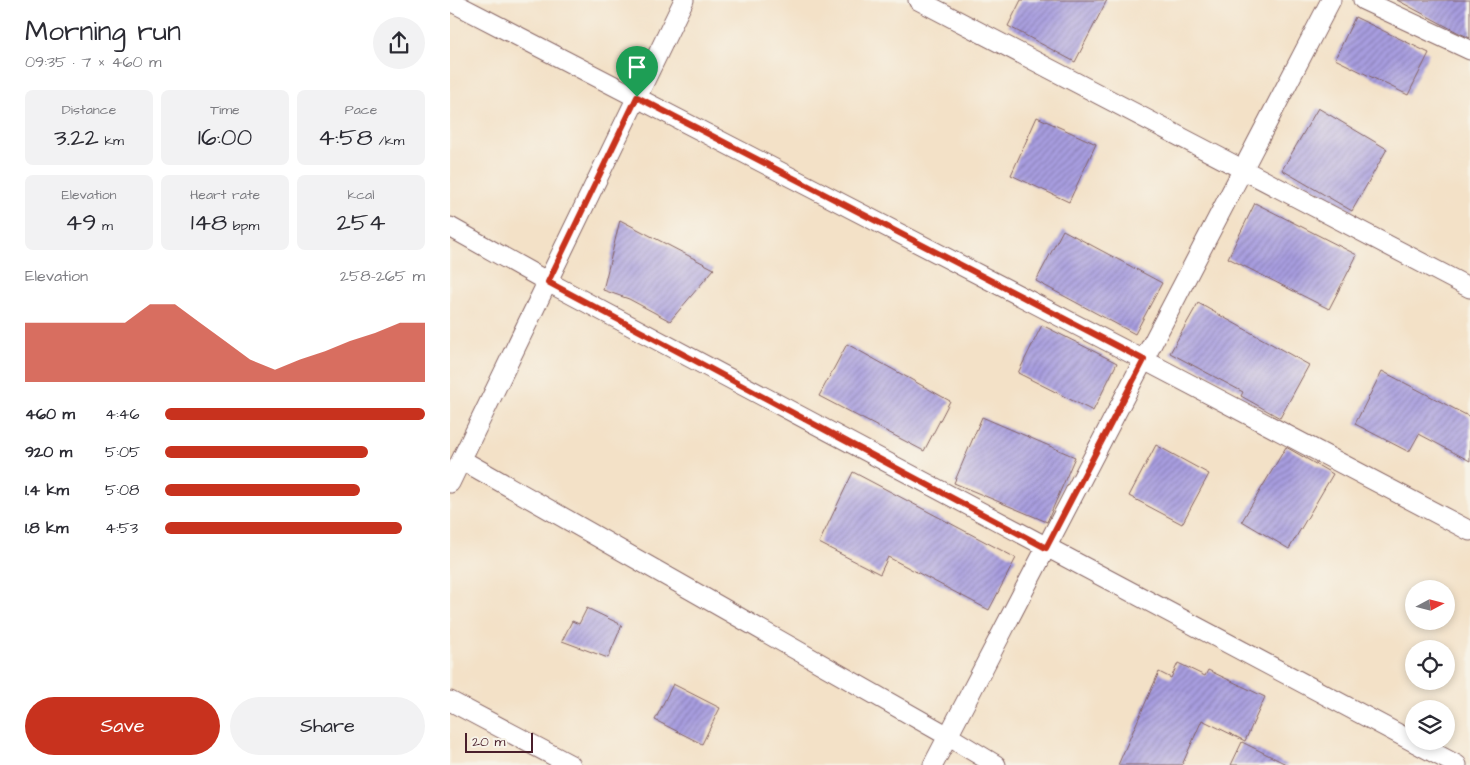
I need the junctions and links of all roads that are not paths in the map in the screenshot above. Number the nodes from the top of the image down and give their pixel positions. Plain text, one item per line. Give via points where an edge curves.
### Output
1 (684, 0) edge
2 (918, 0) edge
3 (1331, 0) edge
4 (1362, 0) edge
5 (450, 1) edge
6 (1470, 50) edge
7 (637, 97) junction
8 (1244, 168) junction
9 (450, 227) edge
10 (548, 282) junction
11 (1470, 288) edge
12 (1144, 360) junction
13 (462, 460) junction
14 (450, 483) edge
15 (1470, 531) edge
16 (1046, 548) junction
17 (450, 701) edge
18 (948, 736) junction
19 (570, 765) edge
20 (933, 765) edge
21 (996, 765) edge
22 (1457, 765) edge

1 - 7 street
2 - 8 street
3 - 8 street
4 - 6 street
5 - 7 street
7 - 10 street
7 - 12 street
8 - 11 street
8 - 12 street
9 - 10 street
10 - 13 street
10 - 16 street
12 - 15 street
12 - 16 street
13 - 14 street
13 - 18 street
16 - 18 street
16 - 22 street
17 - 19 street
18 - 20 street
18 - 21 street

